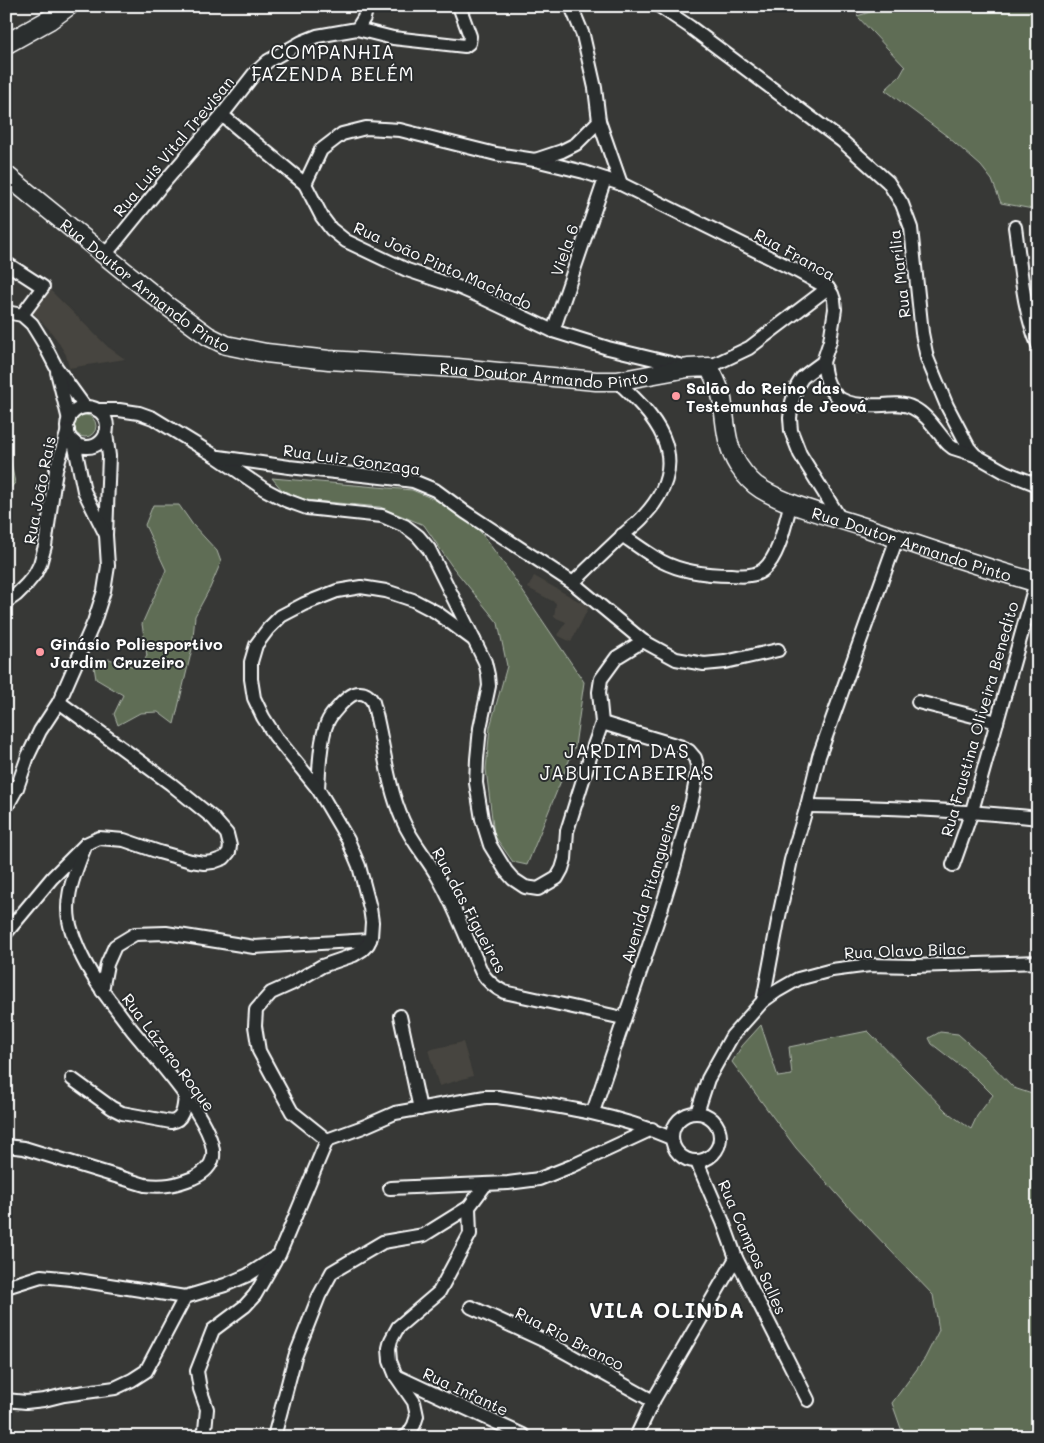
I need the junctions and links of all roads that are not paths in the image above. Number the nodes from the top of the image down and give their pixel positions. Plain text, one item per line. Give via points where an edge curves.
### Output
1 (68, 6) edge
2 (367, 6) edge
3 (459, 6) edge
4 (571, 6) edge
5 (659, 6) edge
6 (357, 29) junction
7 (6, 44) edge
8 (222, 115) junction
9 (599, 121) junction
10 (535, 160) junction
11 (6, 175) edge
12 (605, 178) junction
13 (305, 184) junction
14 (621, 184) junction
15 (1015, 227) dead end
16 (105, 255) junction
17 (6, 263) edge
18 (828, 288) junction
19 (6, 312) edge
20 (22, 315) junction
21 (553, 332) junction
22 (1038, 345) edge
23 (823, 362) junction
24 (56, 367) junction
25 (709, 367) junction
26 (688, 368) junction
27 (618, 381) junction
28 (91, 408) junction
29 (133, 412) junction
30 (70, 431) junction
31 (107, 432) junction
32 (975, 455) junction
33 (216, 457) junction
34 (1038, 485) edge
35 (791, 503) junction
36 (841, 520) junction
37 (106, 535) junction
38 (622, 535) junction
39 (897, 538) junction
40 (573, 583) junction
41 (1037, 583) edge
42 (6, 602) edge
43 (474, 640) junction
44 (643, 641) junction
45 (778, 650) dead end
46 (59, 702) junction
47 (918, 702) dead end
48 (997, 722) junction
49 (602, 723) junction
50 (318, 789) junction
51 (807, 806) junction
52 (6, 808) edge
53 (972, 811) junction
54 (1038, 818) edge
55 (86, 844) junction
56 (952, 865) dead end
57 (6, 933) edge
58 (370, 940) junction
59 (1038, 962) edge
60 (102, 991) junction
61 (764, 1001) junction
62 (400, 1016) dead end
63 (624, 1018) junction
64 (72, 1079) dead end
65 (185, 1095) junction
66 (420, 1108) junction
67 (593, 1112) junction
68 (697, 1113) junction
69 (652, 1129) junction
70 (671, 1138) junction
71 (327, 1140) junction
72 (6, 1146) edge
73 (697, 1162) junction
74 (486, 1184) junction
75 (390, 1188) dead end
76 (469, 1207) junction
77 (278, 1255) junction
78 (736, 1258) junction
79 (6, 1287) edge
80 (185, 1297) junction
81 (471, 1307) dead end
82 (396, 1376) junction
83 (6, 1400) edge
84 (808, 1400) dead end
85 (653, 1401) junction
86 (523, 1435) dead end
87 (202, 1437) edge
88 (274, 1437) edge
89 (404, 1437) edge
90 (636, 1437) edge

1 - 7 main road
2 - 6 street
3 - 6 street via 470,36 465,46 400,39
4 - 9 street via 582,35
5 - 32 street, Rua Marília via 842,141 888,182 902,204 911,228 927,358 947,406
6 - 8 street, Rua Luis Vital Trevisan via 318,36 268,61
8 - 13 street
8 - 16 street, Rua Luis Vital Trevisan
9 - 10 street via 576,144
9 - 14 street
10 - 12 street, Rua Franca
10 - 13 street via 496,154 400,130 366,128 342,134 321,150
11 - 16 main road, Rua Doutor Armando Pinto
12 - 14 street, Rua Franca
12 - 21 street, Viela 6
13 - 21 street, Rua João Pinto Machado via 322,217 346,242 407,270 458,287
14 - 18 street, Rua Franca
15 - 22 street via 1022,287
16 - 27 main road, Rua Doutor Armando Pinto via 166,306 226,345 329,360
17 - 20 street via 43,287
18 - 23 street, Rua Franca via 835,309
18 - 25 street via 749,348
19 - 20 street
20 - 24 street, Rua João Rais via 44,342
21 - 26 street, Rua João Pinto Machado
23 - 32 street via 824,374 832,391 844,401 860,405 913,407 953,448
23 - 36 street via 797,386 792,402 791,431 800,454
24 - 28 street, Rua João Rais
24 - 30 street, Rua João Rais
25 - 26 main road, Rua Doutor Armando Pinto
25 - 35 main road, Rua Doutor Armando Pinto via 722,397 727,439 738,466 761,489
26 - 27 main road, Rua Doutor Armando Pinto
27 - 38 street via 644,407 662,435 668,451 669,470 665,484 643,518
28 - 29 street
28 - 30 street via 74,412
28 - 31 street via 106,419
29 - 31 street
29 - 33 street via 153,418
30 - 31 street via 80,445 86,447 99,443
30 - 37 street via 84,491
30 - 42 street, Rua João Rais via 56,470 40,564 26,585
31 - 37 street
32 - 34 street, Rua Marília via 1004,472
33 - 40 street, Rua Luiz Gonzaga via 413,482 435,490
33 - 43 street via 285,500 307,508 382,516 405,526 429,550
35 - 36 main road, Rua Doutor Armando Pinto
35 - 38 street via 772,559 761,572 753,574 713,575 676,567
36 - 39 main road, Rua Doutor Armando Pinto
37 - 46 street via 108,566 104,591
38 - 40 street
39 - 41 main road, Rua Doutor Armando Pinto
39 - 51 street via 831,719
40 - 44 street, Rua Luiz Gonzaga
41 - 48 street, Rua Faustina Oliveira Benedito
43 - 49 street via 488,675 477,759 476,783 482,819 490,845 506,872 525,887 538,889 557,878 562,869 566,831
43 - 50 street via 436,612 413,600 361,587 304,604 282,616 268,629 256,645 251,662 254,698 274,736
44 - 45 street, Rua Luiz Gonzaga via 676,659 704,664
44 - 49 street via 617,657 601,680
46 - 52 street via 40,731
46 - 55 street via 213,818 227,834 230,846 224,858 204,863 191,862 124,840 99,838
47 - 48 street
48 - 53 street, Rua Faustina Oliveira Benedito
49 - 63 street, Avenida Pitangueiras via 682,747 695,758 697,765 692,801 674,868
50 - 58 street via 348,840 359,866 370,908
50 - 63 street, Rua das Figueiras via 327,722 350,697 365,694 374,702 395,801 403,822 456,910 488,982 504,992
51 - 53 street
51 - 61 street via 791,860
53 - 54 street
53 - 56 street, Rua Faustina Oliveira Benedito
55 - 57 street via 52,878
55 - 60 street, Rua Lázaro Roque via 68,893 67,912 81,955
58 - 60 street via 254,947 166,933 135,934 114,946 106,964
58 - 71 street via 354,955 322,966 270,993 256,1010 259,1051 292,1112
59 - 61 street, Rua Olavo Bilac via 846,968 798,979
60 - 65 street, Rua Lázaro Roque
61 - 68 street, Rua Olavo Bilac via 732,1036 708,1079
62 - 66 street
63 - 67 street, Avenida Pitangueiras
64 - 65 street via 122,1113 171,1122 180,1118
65 - 72 street, Rua Lázaro Roque via 207,1130 213,1158 200,1175 176,1184 145,1185 24,1148
66 - 67 street via 498,1097
66 - 71 street via 395,1112
67 - 69 street
68 - 70 street via 676,1122
68 - 73 street via 712,1119 718,1126 720,1142 712,1156
69 - 70 street
69 - 74 street via 539,1179
70 - 73 street via 676,1152 689,1161
71 - 77 street
73 - 78 street, Rua Campos Salles
74 - 75 street
74 - 76 street
76 - 82 street via 470,1234 439,1292 398,1328 391,1340 390,1361
76 - 88 street via 424,1235 383,1242 332,1272 295,1356
77 - 80 street via 248,1275
77 - 87 street via 245,1306 213,1330 198,1371 207,1409
78 - 84 street, Rua Campos Salles
78 - 85 street
79 - 80 street via 41,1276
80 - 83 street via 146,1372 115,1388 26,1402
81 - 85 street, Rua Rio Branco via 545,1341
82 - 86 street, Rua Infante
82 - 89 street via 414,1402 417,1416
85 - 90 street

